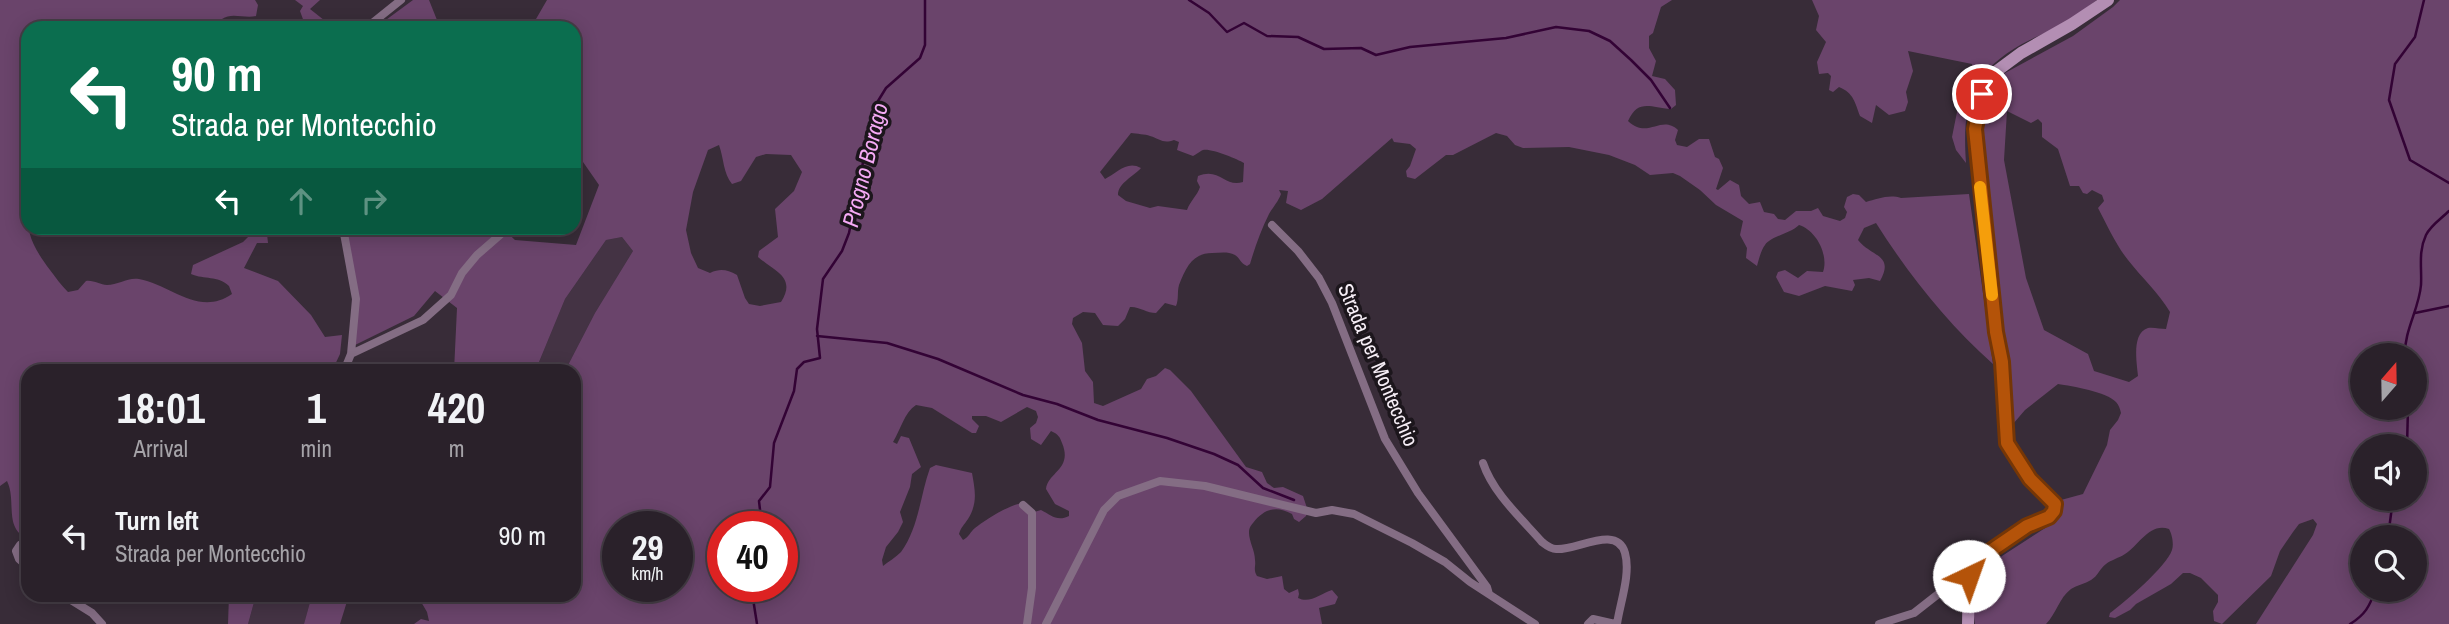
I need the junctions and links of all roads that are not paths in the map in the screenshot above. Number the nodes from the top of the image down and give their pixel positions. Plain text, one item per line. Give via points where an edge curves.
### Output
1 (401, 0) edge
2 (2108, 0) edge
3 (375, 21) edge
4 (1272, 225) dead end
5 (344, 235) edge
6 (500, 235) edge
7 (351, 354) junction
8 (347, 364) edge
9 (1483, 463) dead end
10 (1023, 505) dead end
11 (21, 546) edge
12 (21, 561) edge
13 (1969, 576) junction
14 (1489, 594) junction
15 (74, 602) edge
16 (102, 624) edge
17 (1027, 624) edge
18 (1046, 624) edge
19 (1535, 624) edge
20 (1588, 624) edge
21 (1616, 624) edge
22 (1879, 624) edge
23 (1968, 624) edge

1 - 3 street
2 - 13 street via 1994,73 1982,94 1975,129 2007,443 2030,479 2055,504 2049,517 1989,552
4 - 14 street, Strada per Montecchio via 1319,278 1385,439
5 - 7 street via 356,299
6 - 7 street via 462,273 451,295 423,320
7 - 8 street
9 - 21 street via 1495,486 1550,548 1612,539 1619,542 1626,572
10 - 17 street via 1032,513
11 - 12 street via 16,551
13 - 22 street via 1913,613
13 - 23 street
14 - 18 street, Strada per Montecchio via 1445,562 1354,514 1317,513 1205,486 1160,481 1118,496 1104,510
14 - 19 street, Strada per Montecchio
15 - 16 street
20 - 21 street via 1593,619

